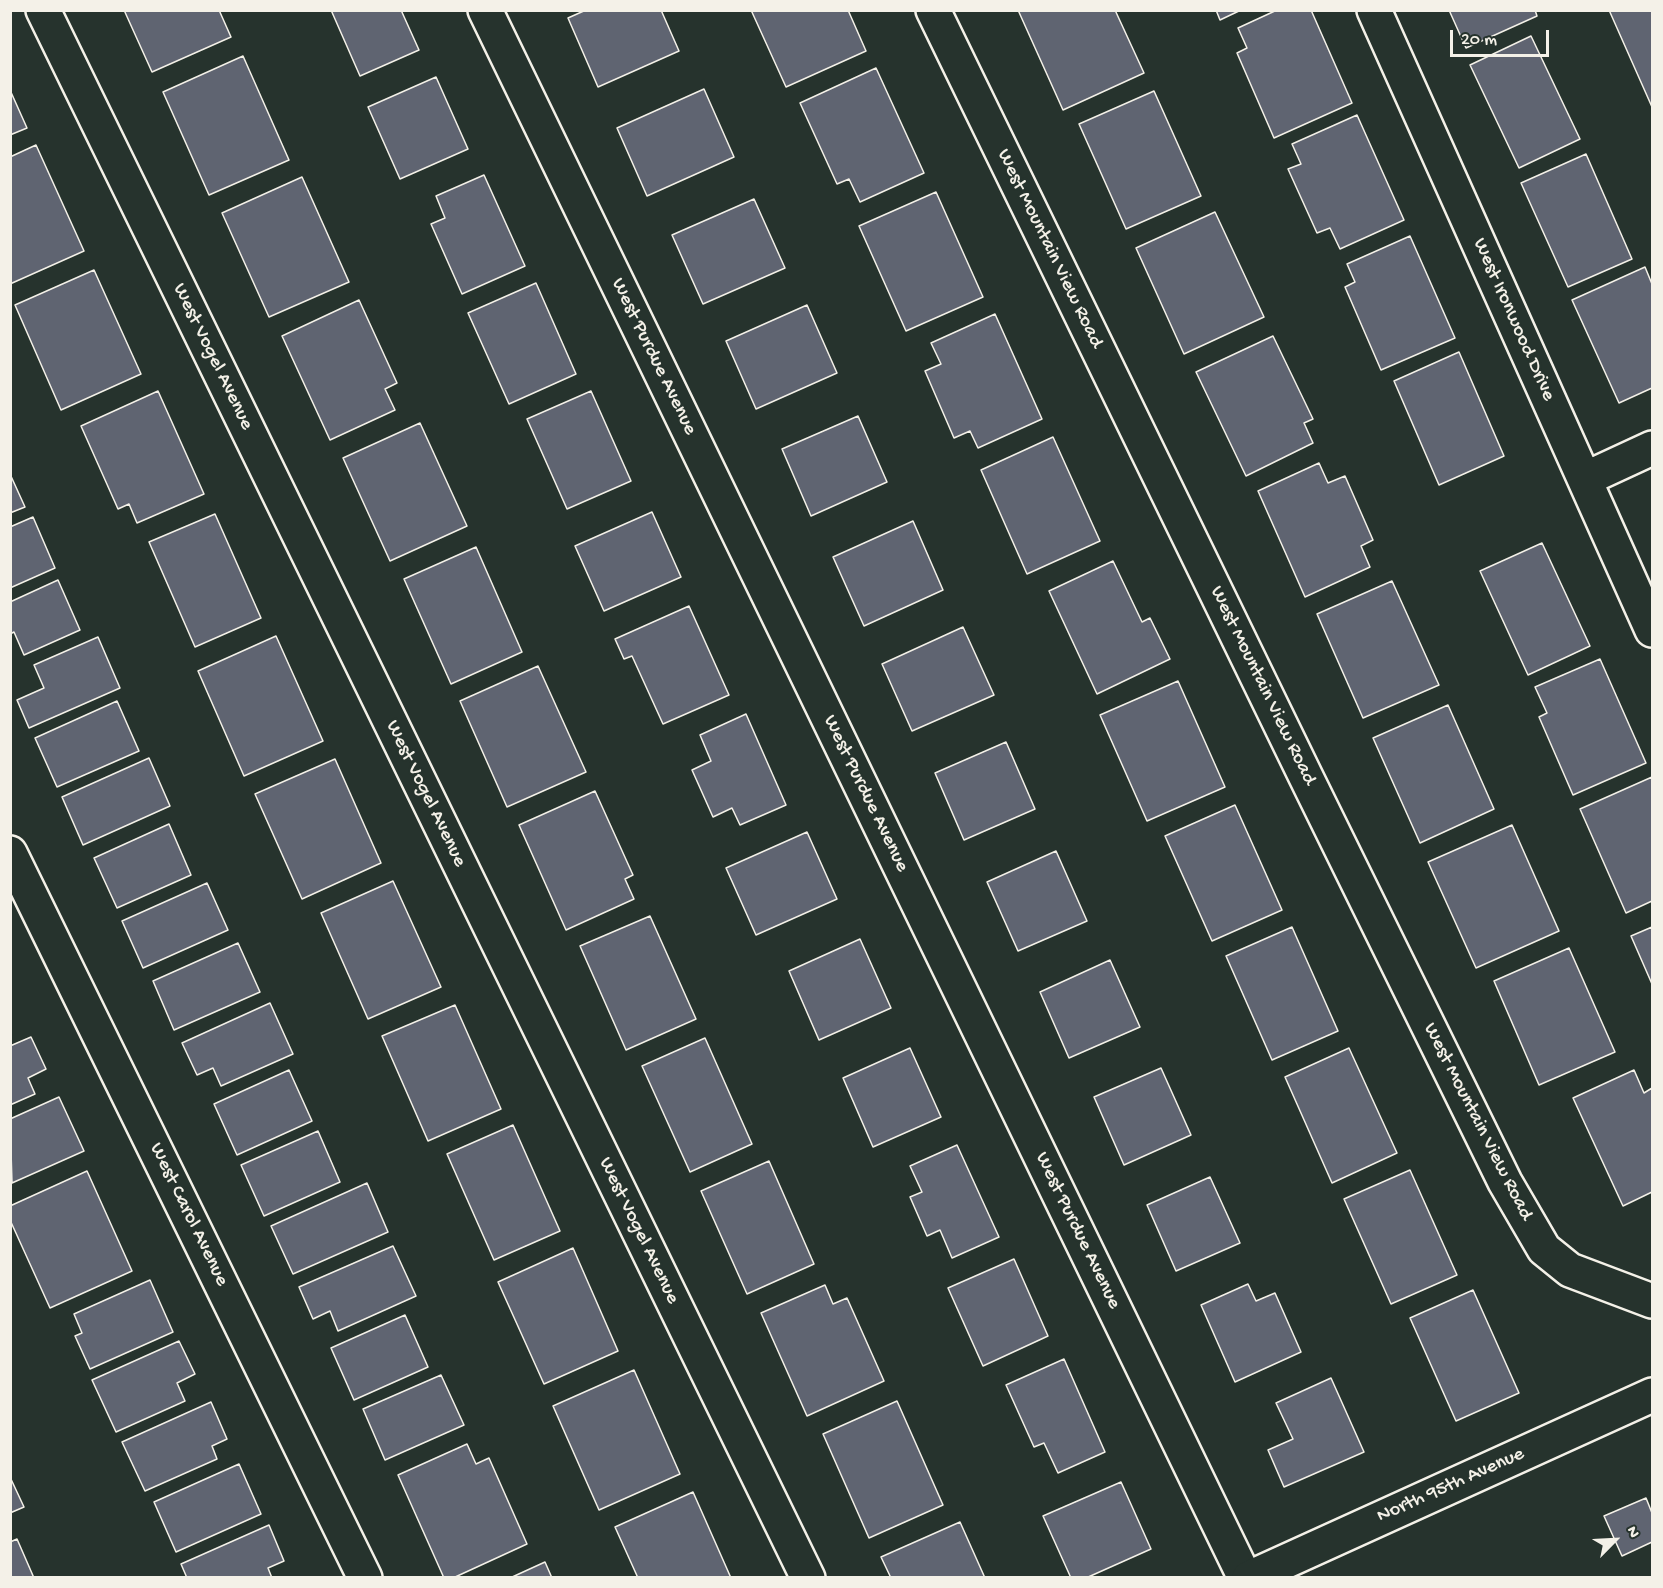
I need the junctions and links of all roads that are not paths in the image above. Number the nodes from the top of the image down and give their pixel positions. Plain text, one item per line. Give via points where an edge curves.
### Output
1 (43, 10) edge
2 (485, 10) edge
3 (933, 10) edge
4 (1374, 10) edge
5 (1653, 448) edge
6 (1584, 479) junction
7 (1653, 630) edge
8 (10, 853) edge
9 (1653, 1301) edge
10 (1653, 1395) edge
11 (365, 1578) edge
12 (808, 1578) edge
13 (1247, 1578) edge

1 - 12 street, West Vogel Avenue
2 - 13 street, West Purdue Avenue
3 - 9 street, West Mountain View Road via 1505,1182 1544,1249 1570,1270
4 - 6 street, West Ironwood Drive
5 - 6 street
6 - 7 street, West Ironwood Drive
8 - 11 street, West Carol Avenue
10 - 13 street, North 95th Avenue

